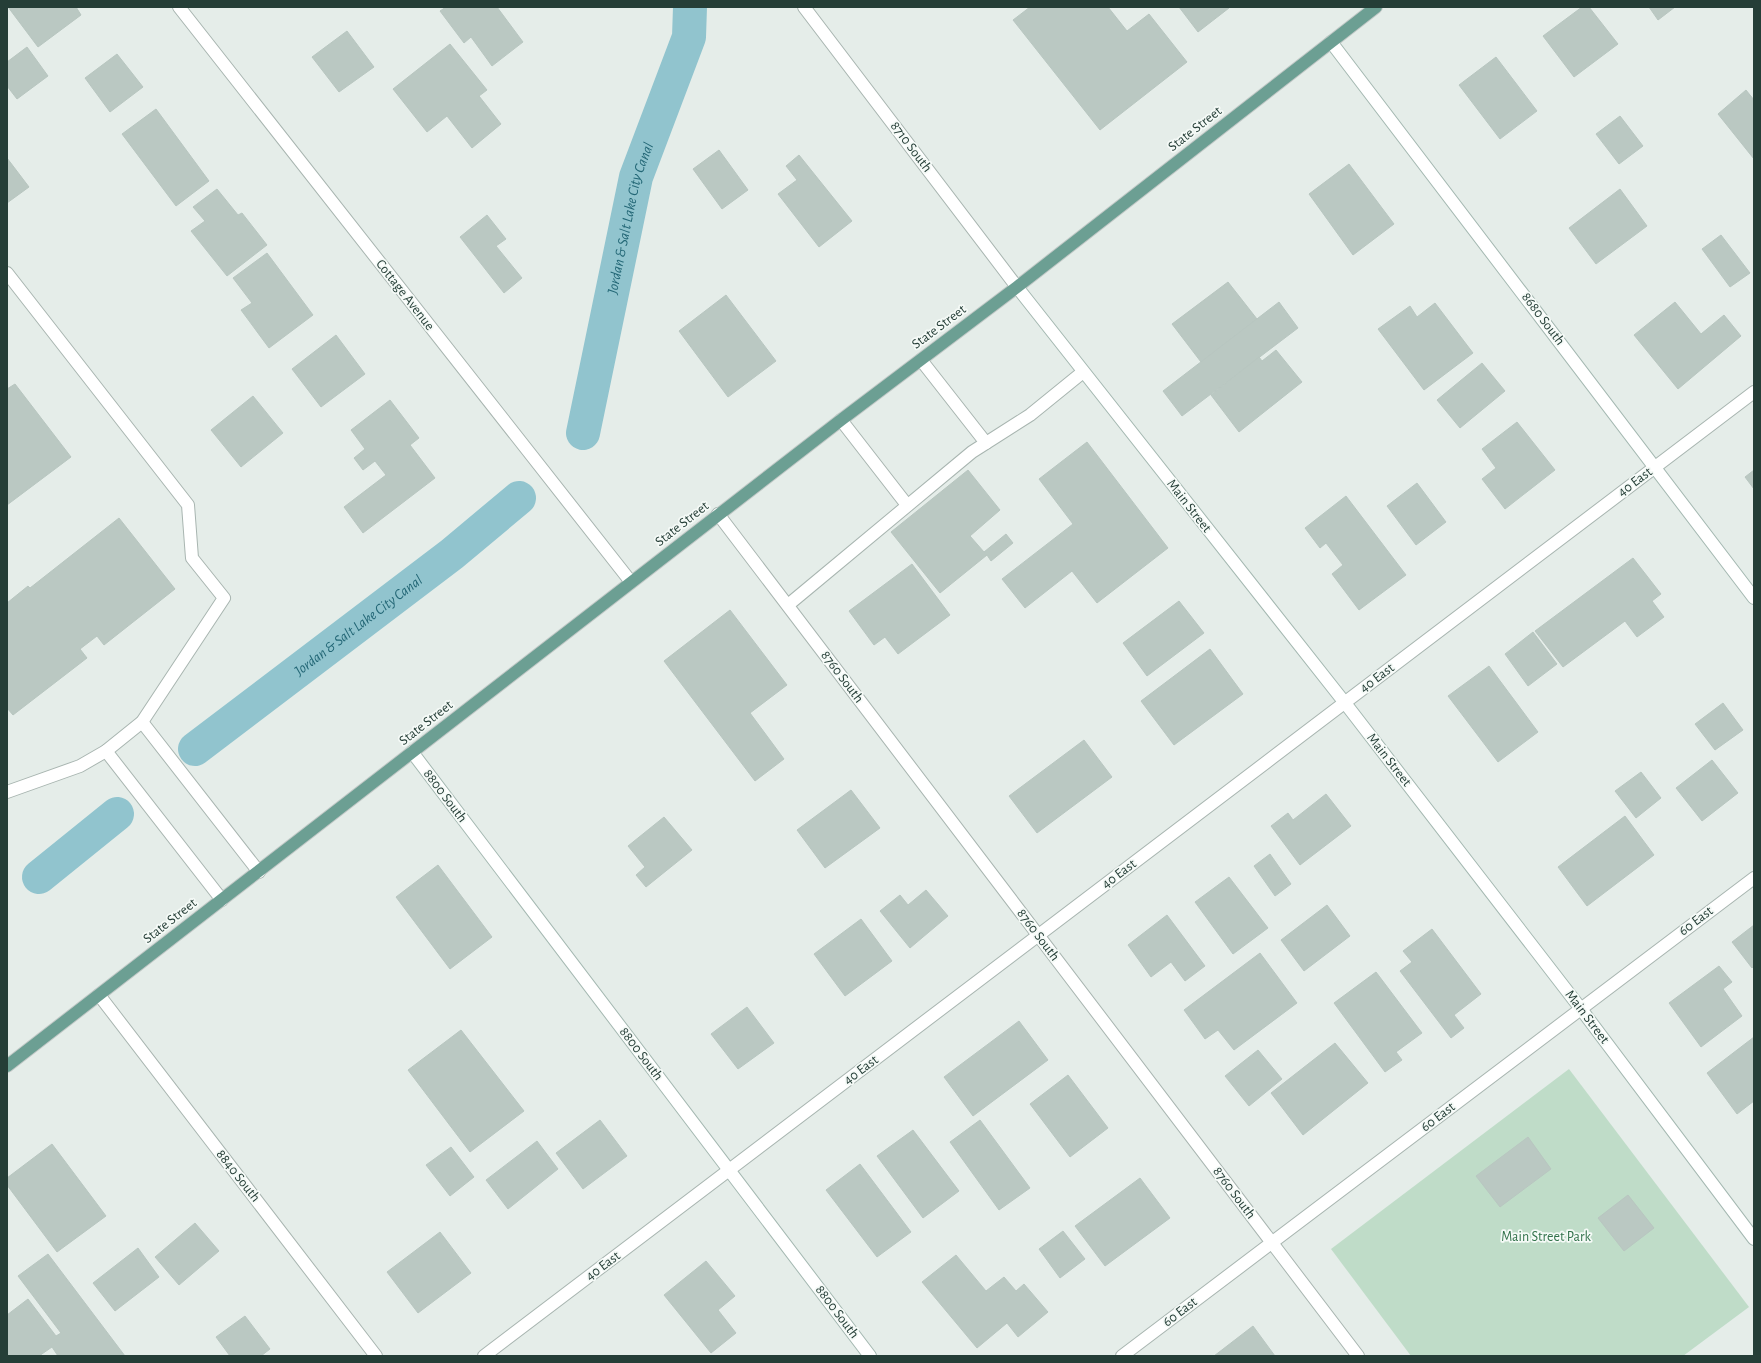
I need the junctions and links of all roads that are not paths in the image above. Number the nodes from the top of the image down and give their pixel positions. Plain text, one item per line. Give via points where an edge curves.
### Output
1 (179, 7) edge
2 (804, 7) edge
3 (1376, 7) edge
4 (1332, 42) junction
5 (7, 273) edge
6 (1018, 287) junction
7 (921, 360) junction
8 (1083, 372) junction
9 (1754, 392) edge
10 (841, 420) junction
11 (986, 443) junction
12 (1656, 467) junction
13 (907, 505) junction
14 (718, 514) junction
15 (631, 582) junction
16 (1754, 598) edge
17 (788, 605) junction
18 (1345, 702) junction
19 (142, 722) junction
20 (106, 751) junction
21 (412, 752) junction
22 (7, 792) edge
23 (259, 872) junction
24 (1754, 878) edge
25 (222, 900) junction
26 (1038, 935) junction
27 (99, 995) junction
28 (1581, 1009) junction
29 (7, 1066) edge
30 (729, 1170) junction
31 (1754, 1239) edge
32 (1272, 1242) junction
33 (376, 1356) edge
34 (484, 1356) edge
35 (870, 1356) edge
36 (1122, 1356) edge
37 (1358, 1356) edge

1 - 15 street, Cottage Avenue
2 - 6 street, 8710 South
3 - 4 main road, State Street
4 - 6 main road, State Street
4 - 12 street, 8680 South
5 - 19 street via 188,505 192,558 224,598
6 - 7 main road, State Street
6 - 8 street, Main Street
7 - 10 main road, State Street
7 - 11 street
8 - 11 street via 1030,415
8 - 18 street, Main Street
9 - 12 street, 40 East
10 - 13 street
10 - 14 main road, State Street
11 - 13 street
12 - 16 street, 8680 South
12 - 18 street, 40 East
13 - 17 street
14 - 15 main road, State Street
14 - 17 street, 8760 South
15 - 21 main road, State Street
17 - 26 street, 8760 South
18 - 26 street, 40 East
18 - 28 street, Main Street
19 - 20 street
19 - 23 street
20 - 22 street via 80,766
20 - 25 street
21 - 23 main road, State Street
21 - 30 street, 8800 South
23 - 25 main road, State Street
24 - 28 street, 60 East
25 - 27 main road, State Street
26 - 30 street, 40 East
26 - 32 street, 8760 South
27 - 29 main road, State Street
27 - 33 street, 8840 South
28 - 31 street, Main Street
28 - 32 street, 60 East
30 - 34 street, 40 East
30 - 35 street, 8800 South
32 - 36 street, 60 East
32 - 37 street, 8760 South

